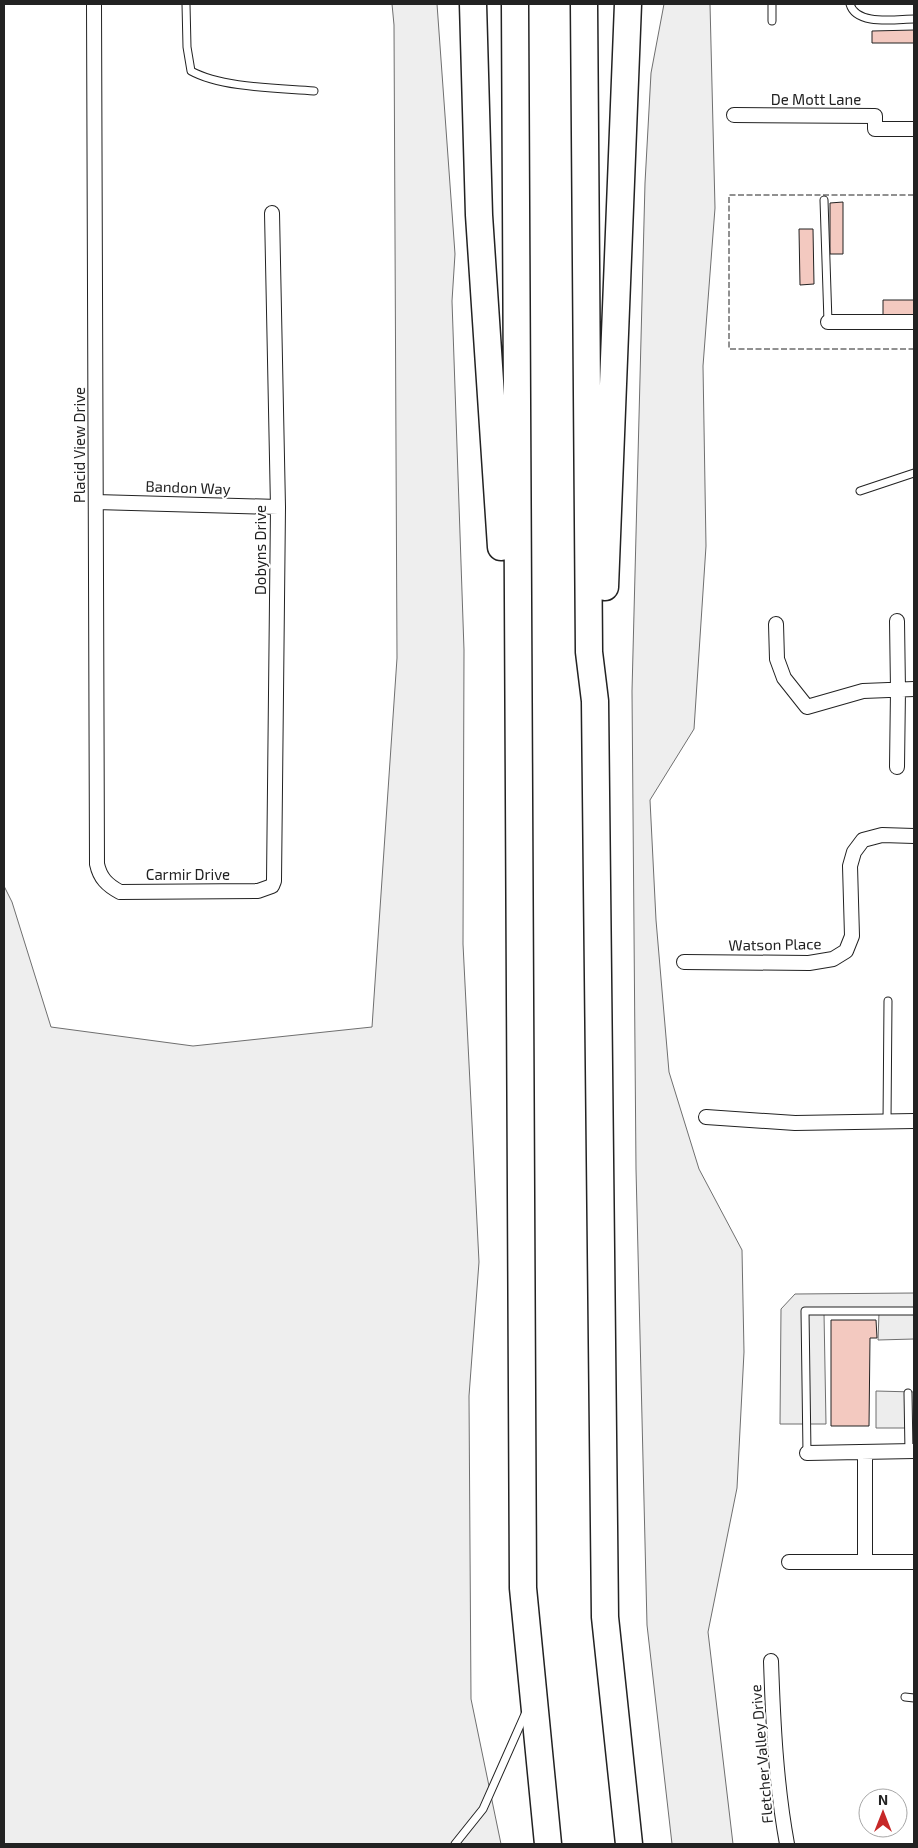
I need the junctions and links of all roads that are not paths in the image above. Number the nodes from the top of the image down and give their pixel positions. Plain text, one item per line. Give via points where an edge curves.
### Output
1 (94, 4) edge
2 (186, 4) edge
3 (473, 4) edge
4 (515, 4) edge
5 (584, 4) edge
6 (628, 4) edge
7 (772, 4) edge
8 (850, 4) edge
9 (914, 19) edge
10 (772, 21) dead end
11 (314, 91) dead end
12 (734, 115) dead end
13 (914, 129) edge
14 (824, 200) dead end
15 (272, 213) dead end
16 (828, 322) joint
17 (914, 322) edge
18 (914, 473) edge
19 (860, 491) dead end
20 (96, 502) junction
21 (278, 506) junction
22 (897, 621) dead end
23 (776, 624) dead end
24 (914, 689) edge
25 (898, 690) junction
26 (595, 701) junction
27 (897, 767) dead end
28 (519, 807) junction
29 (914, 836) edge
30 (106, 883) joint
31 (272, 886) joint
32 (684, 962) dead end
33 (888, 1001) dead end
34 (706, 1116) dead end
35 (914, 1121) edge
36 (887, 1122) junction
37 (914, 1311) edge
38 (908, 1393) dead end
39 (865, 1452) junction
40 (912, 1452) edge
41 (807, 1453) joint
42 (789, 1562) dead end
43 (865, 1562) junction
44 (914, 1562) edge
45 (771, 1661) dead end
46 (533, 1695) junction
47 (905, 1698) dead end
48 (914, 1698) edge
49 (456, 1844) edge
50 (548, 1844) edge
51 (629, 1844) edge
52 (787, 1844) edge

1 - 20 street, Placid View Drive
2 - 11 lane via 186,48 191,71 202,78 250,86
3 - 28 highway via 479,215
4 - 28 highway
5 - 26 highway via 589,652
6 - 26 highway via 602,683
7 - 10 lane
8 - 9 lane via 857,15 869,19
12 - 13 street, De Mott Lane via 875,116 875,129
14 - 16 lane
15 - 21 street, Dobyns Drive
16 - 17 street
18 - 19 lane
20 - 21 street, Bandon Way
20 - 30 street, Placid View Drive via 97,864
21 - 31 street, Dobyns Drive
22 - 25 street
23 - 25 street via 778,659 784,678 807,707 863,691
24 - 25 street
25 - 27 street
26 - 51 highway via 605,1617
28 - 46 highway via 523,1588
29 - 32 street, Watson Place via 882,835 863,840 854,852 850,866 852,936 846,951 833,959 810,963
30 - 31 street, Carmir Drive via 120,892 258,891
33 - 36 lane
34 - 36 street via 795,1123
35 - 36 street
37 - 41 lane via 805,1311
38 - 40 lane
39 - 40 street
39 - 41 street
39 - 43 street
42 - 43 street
43 - 44 street
45 - 52 street, Fletcher Valley Drive via 773,1719
46 - 49 lane via 483,1809
46 - 50 highway
47 - 48 lane

